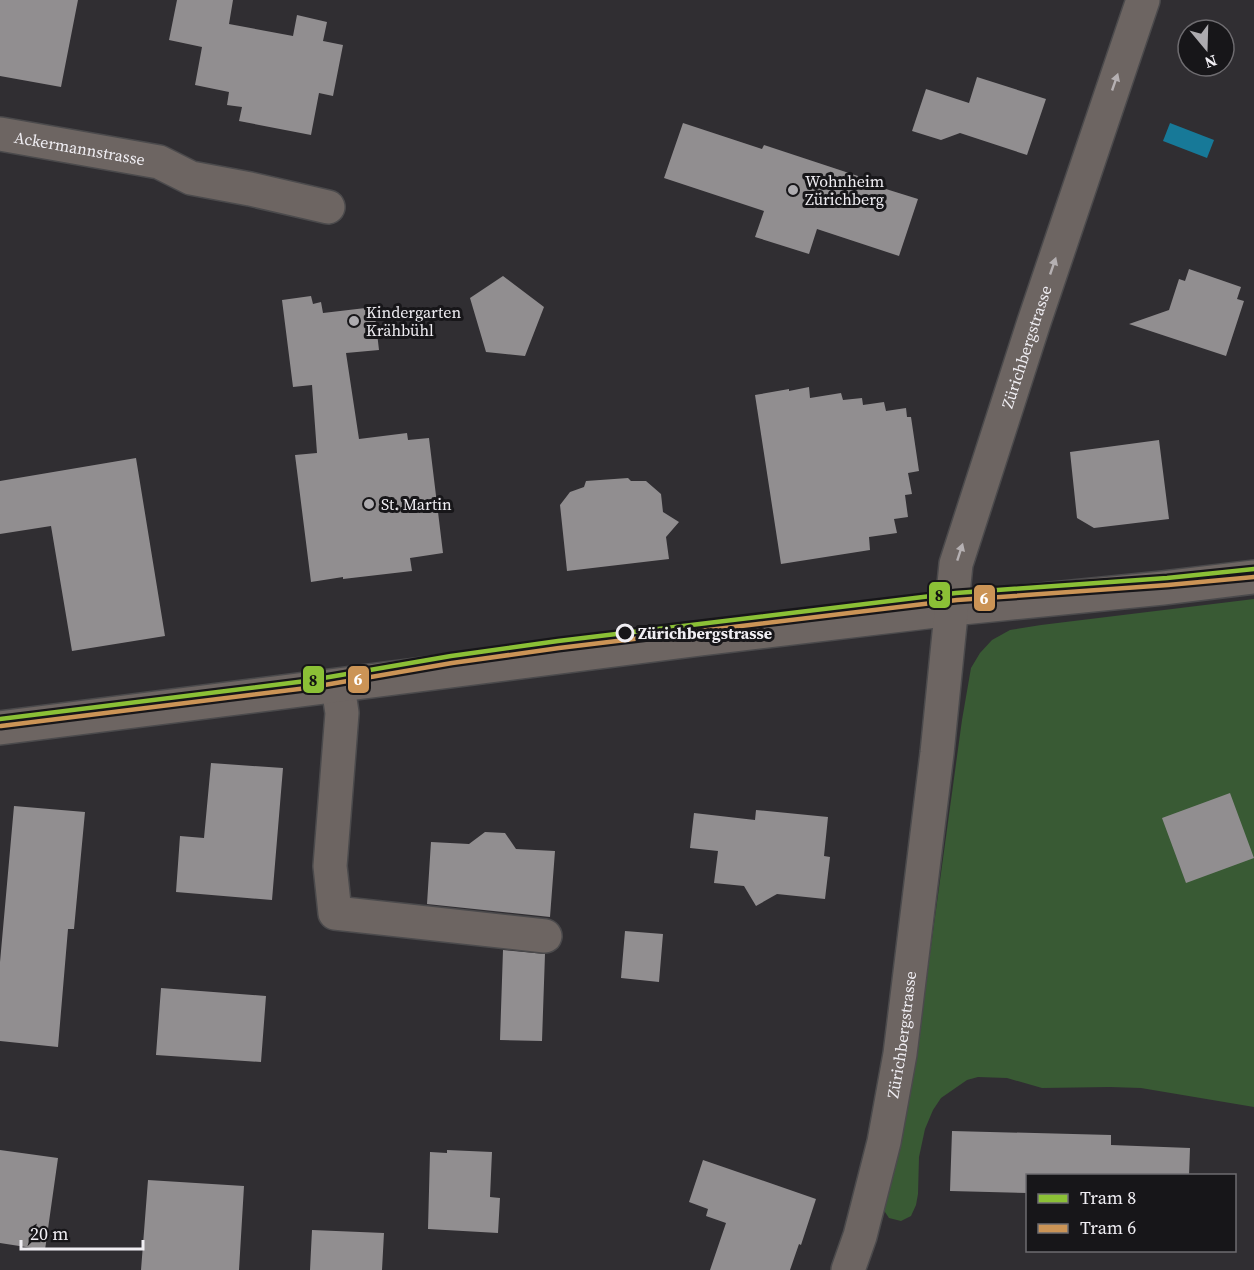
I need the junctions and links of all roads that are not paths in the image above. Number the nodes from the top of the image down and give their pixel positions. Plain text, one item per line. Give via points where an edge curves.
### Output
1 (1143, 0) edge
2 (0, 134) edge
3 (328, 207) dead end
4 (1254, 577) edge
5 (952, 609) junction
6 (338, 686) junction
7 (0, 728) edge
8 (545, 936) dead end
9 (848, 1270) edge

5 -> 1 street, Zürichbergstrasse via 956,564
2 - 3 street, Ackermannstrasse via 159,162 191,178
4 - 5 street
5 - 6 street
5 - 9 street, Zürichbergstrasse via 900,1054 884,1142
6 - 7 street
6 - 8 street via 342,713 330,866 335,913

